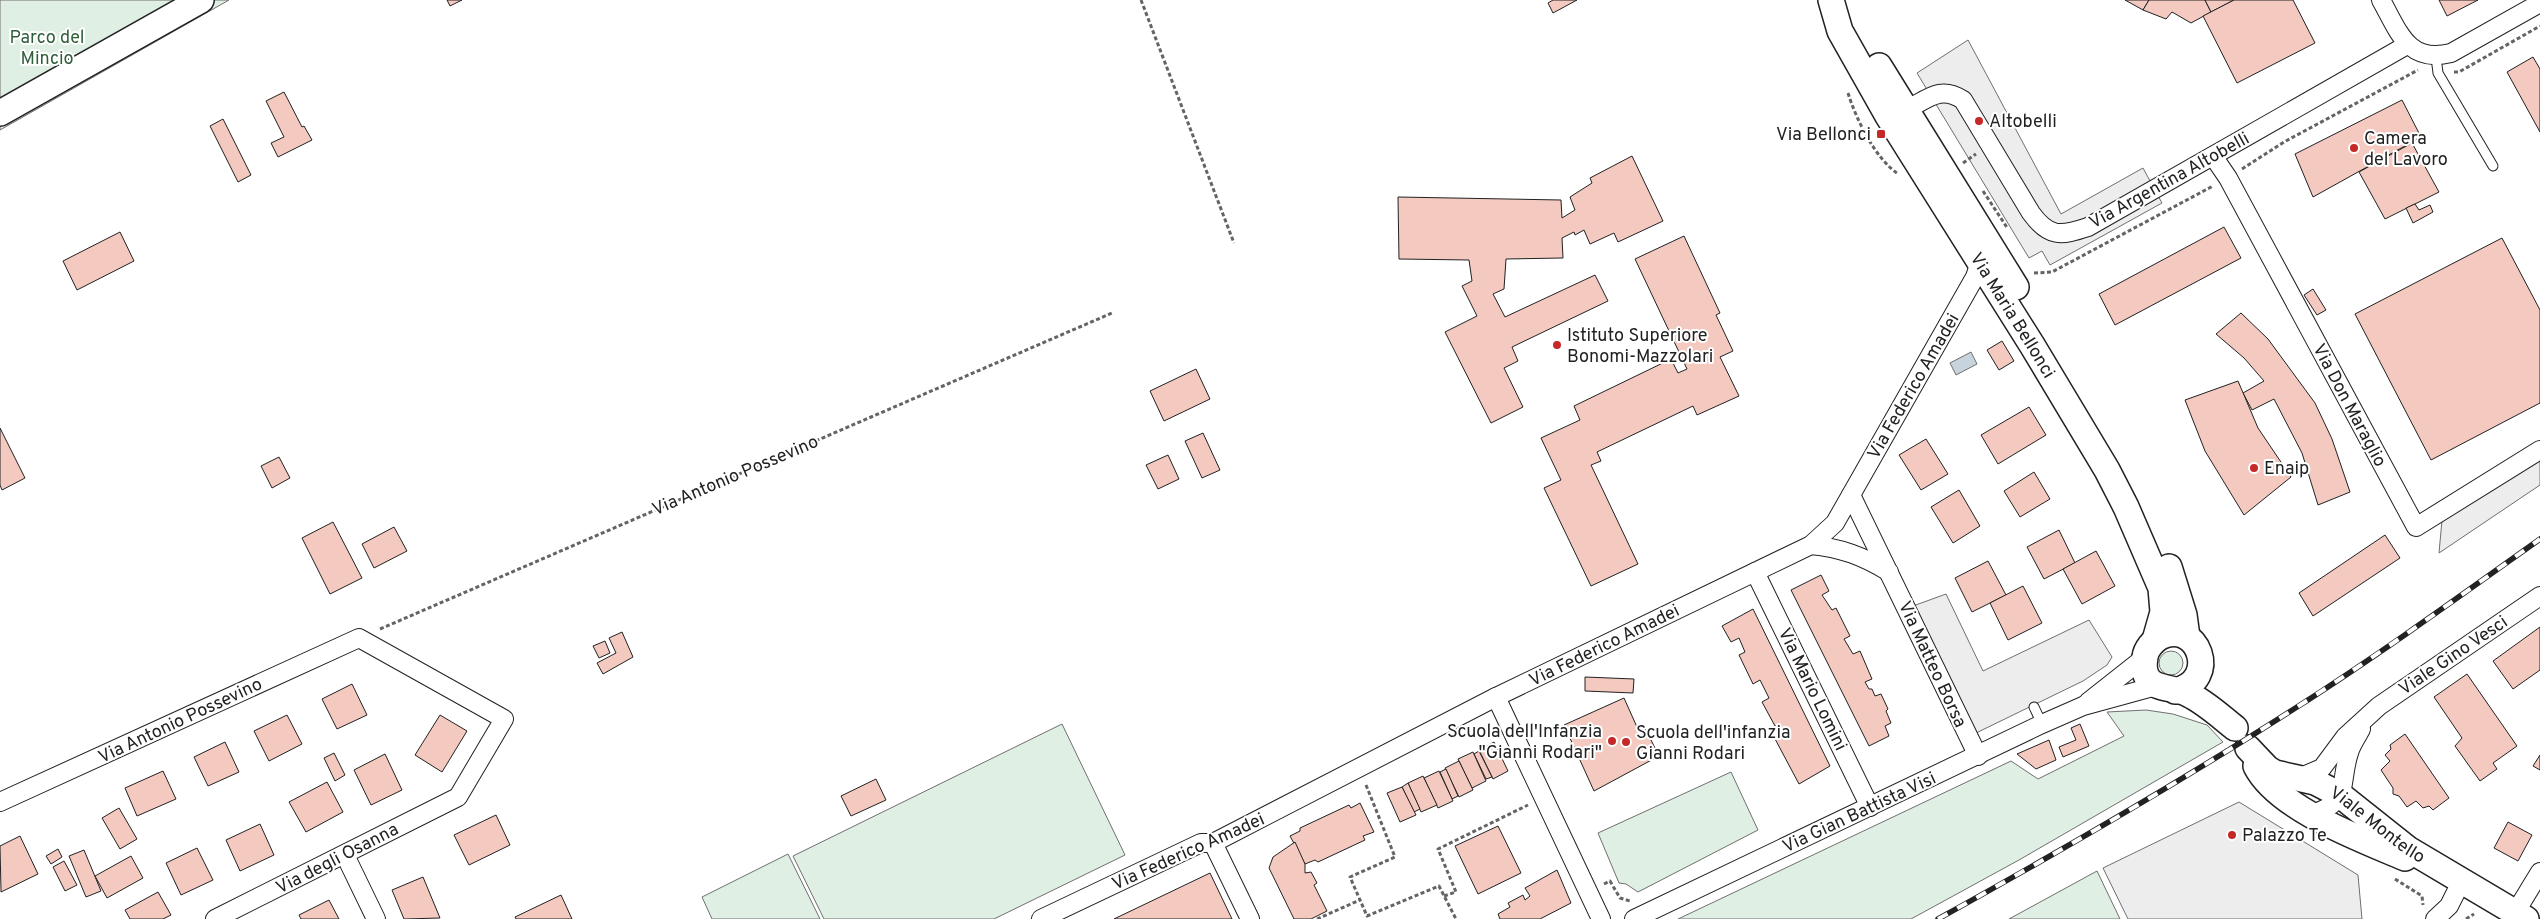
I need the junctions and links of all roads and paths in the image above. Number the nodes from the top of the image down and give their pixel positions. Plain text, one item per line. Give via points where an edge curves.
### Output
1 (201, 0) edge
2 (1140, 0) edge
3 (1831, 0) edge
4 (1848, 0) edge
5 (2381, 0) edge
6 (2540, 3) edge
7 (2407, 45) junction
8 (2437, 65) junction
9 (1906, 110) junction
10 (0, 113) edge
11 (1990, 145) junction
12 (2213, 156) junction
13 (2493, 166) dead end
14 (1951, 170) junction
15 (2228, 178) junction
16 (1973, 195) junction
17 (2010, 232) dead end
18 (1234, 243) dead end
19 (1981, 263) junction
20 (2028, 270) dead end
21 (1112, 313) dead end
22 (2540, 450) edge
23 (1851, 495) junction
24 (1811, 544) junction
25 (1756, 572) junction
26 (1889, 572) junction
27 (2540, 596) edge
28 (2187, 637) junction
29 (359, 638) junction
30 (2150, 649) junction
31 (2200, 672) junction
32 (2166, 688) junction
33 (1496, 697) junction
34 (2083, 706) junction
35 (2034, 707) dead end
36 (2368, 715) junction
37 (2042, 724) junction
38 (1978, 756) junction
39 (2330, 759) junction
40 (1359, 768) junction
41 (2301, 777) junction
42 (2342, 788) junction
43 (2, 797) edge
44 (1544, 798) junction
45 (1870, 807) junction
46 (2312, 814) junction
47 (2367, 842) junction
48 (1213, 844) junction
49 (345, 855) junction
50 (2540, 872) edge
51 (2461, 882) junction
52 (1588, 892) junction
53 (1444, 896) junction
54 (1360, 900) junction
55 (1637, 900) dead end
56 (2520, 916) edge
57 (215, 919) edge
58 (376, 919) edge
59 (1041, 919) edge
60 (1250, 919) edge
61 (1317, 919) edge
62 (1456, 919) edge
63 (1601, 919) edge
64 (1634, 919) edge
65 (2435, 919) edge

1 - 10 street
2 - 18 path
3 - 19 street, Via Maria Bellonci via 1840,31 1888,116
4 - 9 street, Via Maria Bellonci via 1855,28
5 - 7 street
6 - 8 street via 2451,53
7 - 8 street
7 - 12 street, Via Argentina Altobelli
8 - 13 lane
8 - 15 path via 2417,70 2284,142
9 - 11 street, Via Argentina Altobelli via 1943,92 1952,92 1963,100
9 - 14 street, Via Maria Bellonci
11 - 12 street, Via Argentina Altobelli via 2042,228 2063,235 2088,227
11 - 14 path
12 - 15 street, Via Don Maraglio
14 - 16 street, Via Maria Bellonci
15 - 20 path via 2052,272 2033,273
15 - 22 street, Via Don Maraglio via 2416,527
16 - 17 path via 1988,194
16 - 19 street via 1967,222 1982,248
16 - 28 street, Via Maria Bellonci via 2138,500 2172,574
19 - 23 street, Via Federico Amadei
19 - 30 street, Via Maria Bellonci via 2107,470 2145,547 2161,588 2163,612
21 - 29 path, Via Antonio Possevino
23 - 24 street, Via Federico Amadei via 1835,523
23 - 26 street, Via Matteo Borsa
24 - 25 street, Via Federico Amadei
24 - 26 street via 1851,552
25 - 33 street, Via Federico Amadei
25 - 45 street, Via Mario Lomini
26 - 38 street, Via Matteo Borsa
27 - 36 street, Viale Gino Vesci
28 - 30 street via 2167,634
28 - 31 street, Via Maria Bellonci via 2198,648
29 - 43 street, Via Antonio Possevino
29 - 49 street, Via degli Osanna via 504,719 458,797
30 - 32 street via 2147,674
30 - 34 street, Via Gian Battista Visi
31 - 32 street via 2191,684
31 - 32 street, Via Maria Bellonci via 2235,728 2186,693
32 - 34 street, Via Gian Battista Visi
33 - 40 street, Via Federico Amadei
33 - 44 street
34 - 37 street, Via Gian Battista Visi
35 - 37 lane
36 - 39 street, Viale Gino Vesci via 2345,737
36 - 42 street, Viale Gino Vesci via 2349,753
37 - 38 street, Via Gian Battista Visi
38 - 45 street, Via Gian Battista Visi
39 - 41 street, Viale Gino Vesci via 2322,768
39 - 42 street via 2330,777
40 - 48 street, Via Federico Amadei
40 - 54 path via 1395,857 1350,877
41 - 42 street
41 - 46 street, Viale Montello via 2275,773 2248,748 2267,783
42 - 46 street via 2324,810
42 - 47 street, Viale Montello via 2349,814
42 - 51 street, Viale Montello via 2364,815 2408,849
44 - 52 street
44 - 53 path via 1438,850 1456,892
45 - 64 street, Via Gian Battista Visi
46 - 47 street, Viale Montello
47 - 51 street, Viale Montello
48 - 59 street, Via Federico Amadei via 1200,843
48 - 60 street
49 - 57 street, Via degli Osanna
49 - 58 street
50 - 56 street
51 - 56 street, Viale Montello
51 - 65 street via 2450,906
52 - 55 path via 1610,881 1620,898
52 - 63 street
53 - 54 path via 1439,886 1367,916
53 - 62 path
54 - 61 path

